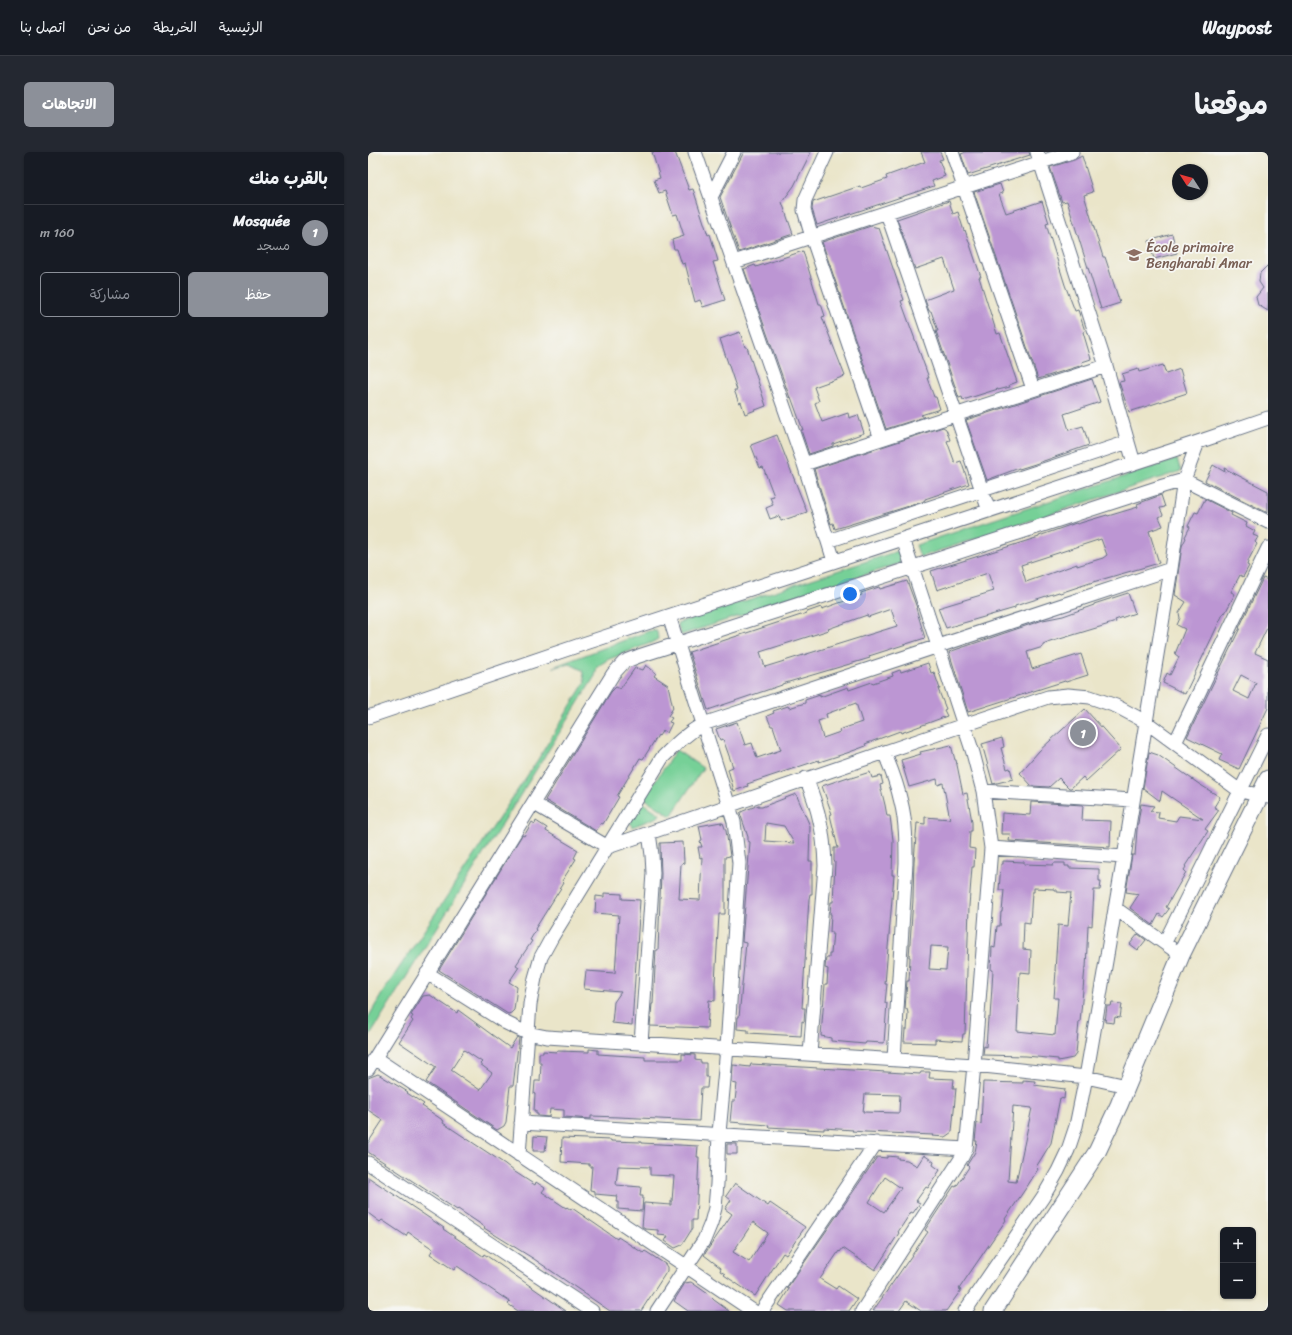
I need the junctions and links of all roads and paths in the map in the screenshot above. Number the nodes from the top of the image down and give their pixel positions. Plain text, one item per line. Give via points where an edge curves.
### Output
1 (695, 152) edge
2 (734, 152) edge
3 (827, 152) edge
4 (952, 152) edge
5 (1072, 152) edge
6 (1039, 157) edge
7 (965, 187) junction
8 (711, 197) junction
9 (887, 213) junction
10 (812, 237) junction
11 (734, 262) junction
12 (1106, 366) junction
13 (1033, 389) junction
14 (956, 414) junction
15 (1268, 418) edge
16 (881, 439) junction
17 (1128, 442) junction
18 (1198, 442) junction
19 (1134, 463) junction
20 (804, 464) junction
21 (1184, 480) junction
22 (982, 490) junction
23 (989, 511) junction
24 (1268, 522) edge
25 (903, 539) junction
26 (828, 541) junction
27 (1268, 548) edge
28 (834, 562) junction
29 (912, 568) junction
30 (1171, 569) junction
31 (669, 616) junction
32 (677, 644) junction
33 (938, 646) junction
34 (368, 717) edge
35 (1146, 722) junction
36 (703, 724) junction
37 (964, 725) junction
38 (1268, 735) edge
39 (1175, 743) junction
40 (884, 752) junction
41 (806, 778) junction
42 (1268, 778) edge
43 (983, 791) junction
44 (1240, 791) junction
45 (1264, 796) edge
46 (1133, 800) junction
47 (533, 803) junction
48 (729, 805) junction
49 (649, 833) junction
50 (608, 847) junction
51 (991, 848) junction
52 (1124, 857) junction
53 (1115, 908) junction
54 (1164, 942) junction
55 (1181, 955) junction
56 (427, 973) junction
57 (527, 1033) junction
58 (641, 1043) junction
59 (727, 1048) junction
60 (810, 1054) junction
61 (894, 1059) junction
62 (371, 1063) edge
63 (974, 1065) junction
64 (1086, 1077) junction
65 (1127, 1086) junction
66 (521, 1123) junction
67 (718, 1134) junction
68 (876, 1143) junction
69 (966, 1148) junction
70 (519, 1154) junction
71 (368, 1163) edge
72 (687, 1267) junction
73 (592, 1311) edge
74 (657, 1311) edge
75 (753, 1311) edge
76 (762, 1311) edge
77 (862, 1311) edge
78 (965, 1311) edge
79 (993, 1311) edge

1 - 8 street
2 - 8 street
3 - 10 street via 805,200 804,210
4 - 7 street
5 - 6 street
6 - 7 street
6 - 12 street
7 - 9 street
7 - 13 street
8 - 11 street
9 - 10 street
9 - 14 street
10 - 11 street
10 - 16 street
11 - 20 street
12 - 13 street
12 - 17 street
13 - 14 street
14 - 16 street
14 - 22 street
15 - 18 street
16 - 20 street
17 - 19 street
17 - 22 street
18 - 19 street
18 - 21 street
19 - 23 street
20 - 26 street
21 - 24 street
21 - 29 street
21 - 30 street
22 - 23 street
22 - 26 street
23 - 25 street
25 - 28 street
25 - 29 street
26 - 28 street
27 - 39 street
28 - 31 street
29 - 32 street
29 - 33 street
30 - 33 street
30 - 35 street
31 - 32 street
31 - 34 street
32 - 36 street
32 - 47 street via 624,662 613,674
33 - 36 street
33 - 37 street
35 - 37 street via 1116,706 1090,697 1068,695 1048,697
35 - 39 street
35 - 46 street
36 - 48 street
36 - 50 street via 689,732 662,758
37 - 40 street
37 - 43 street
38 - 44 street
39 - 44 street
40 - 41 street
40 - 61 street via 902,803 906,835
41 - 48 street
41 - 60 street via 821,821 825,866
42 - 45 main road
43 - 46 street
43 - 51 street
44 - 45 street
44 - 54 street
45 - 55 main road
46 - 52 street
47 - 50 street
47 - 56 street
48 - 49 street
48 - 59 street via 736,829 739,863
49 - 50 street
49 - 58 street via 652,873
50 - 57 street via 541,957 530,1004
51 - 52 street
51 - 63 street
52 - 53 street
53 - 54 street
53 - 64 street
54 - 55 street
55 - 65 main road
56 - 57 street via 506,1023
56 - 62 street
57 - 58 street via 547,1037
57 - 66 street
58 - 59 street
59 - 60 street
59 - 67 street
60 - 61 street
61 - 63 street
62 - 70 street
63 - 64 street
63 - 69 street
64 - 65 street
64 - 78 street via 1076,1126 1058,1171
65 - 79 main road via 1097,1152
66 - 67 street
66 - 70 street
67 - 68 street
67 - 72 street via 715,1208 704,1240
68 - 69 street
68 - 76 street
69 - 77 street
70 - 72 street
71 - 73 street
72 - 74 street
72 - 75 street

